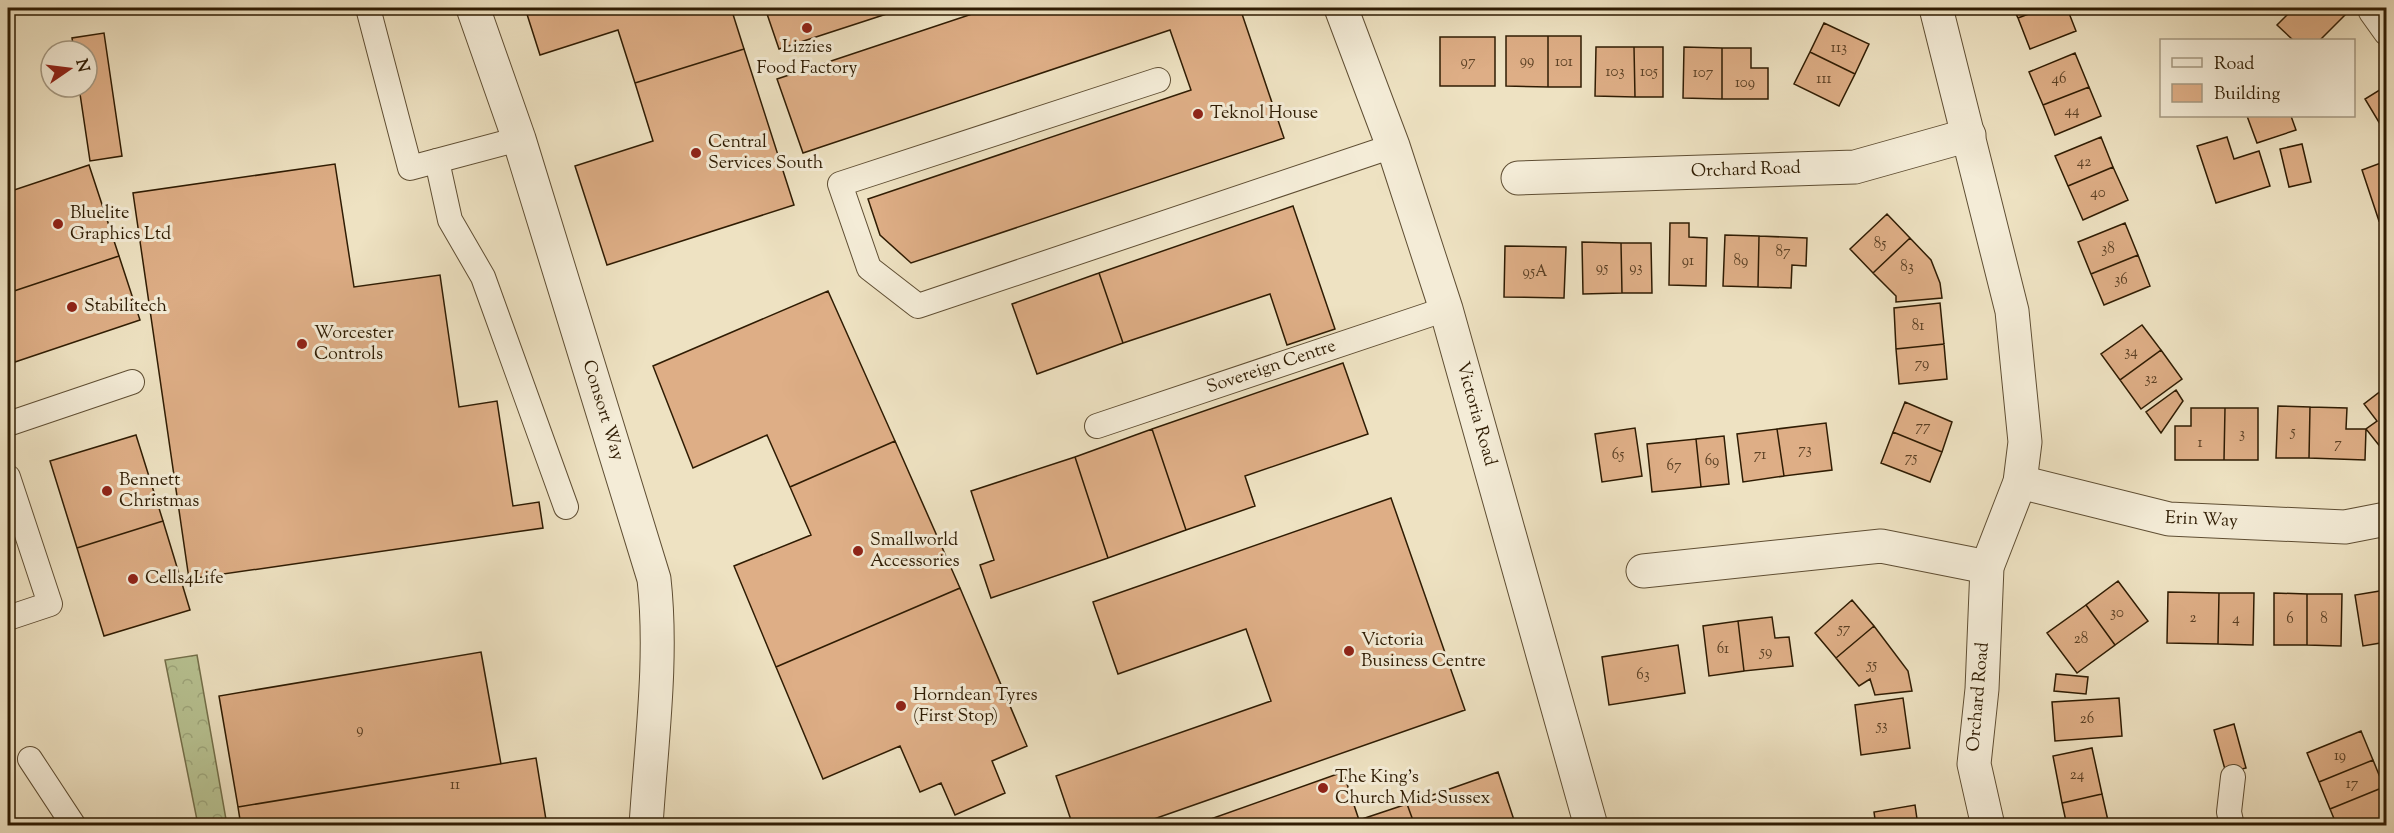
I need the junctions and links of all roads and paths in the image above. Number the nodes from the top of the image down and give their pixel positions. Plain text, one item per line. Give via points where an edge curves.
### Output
1 (368, 8) edge
2 (473, 8) edge
3 (1341, 8) edge
4 (1936, 8) edge
5 (2371, 12) dead end
6 (2386, 33) edge
7 (1158, 80) dead end
8 (1969, 135) junction
9 (519, 139) junction
10 (1393, 146) junction
11 (437, 161) junction
12 (1518, 178) dead end
13 (1446, 309) junction
14 (132, 382) dead end
15 (8, 424) edge
16 (1097, 426) dead end
17 (8, 477) edge
18 (2020, 482) junction
19 (566, 507) dead end
20 (2386, 519) edge
21 (1987, 567) junction
22 (1643, 571) dead end
23 (8, 618) edge
24 (30, 759) dead end
25 (2233, 777) dead end
26 (74, 825) edge
27 (646, 825) edge
28 (1591, 825) edge
29 (1988, 825) edge
30 (2232, 825) edge

1 - 11 lane via 410,168
2 - 9 street, Consort Way
3 - 10 street, Victoria Road
4 - 8 street, Orchard Road
5 - 6 lane
7 - 10 lane via 840,184 869,268 918,306
8 - 12 street, Orchard Road via 1855,167
8 - 18 street, Orchard Road via 2012,311 2025,442
9 - 11 lane
9 - 27 street, Consort Way via 654,579 657,658
10 - 13 street, Victoria Road
11 - 19 lane via 450,220 483,277
13 - 16 lane, Sovereign Centre
13 - 28 street, Victoria Road
14 - 15 lane
17 - 23 lane via 50,604
18 - 20 street, Erin Way via 2169,519 2345,527
18 - 21 street, Orchard Road
21 - 22 street via 1881,546
21 - 29 street, Orchard Road via 1982,689 1974,764
24 - 26 lane
25 - 30 lane via 2229,812

